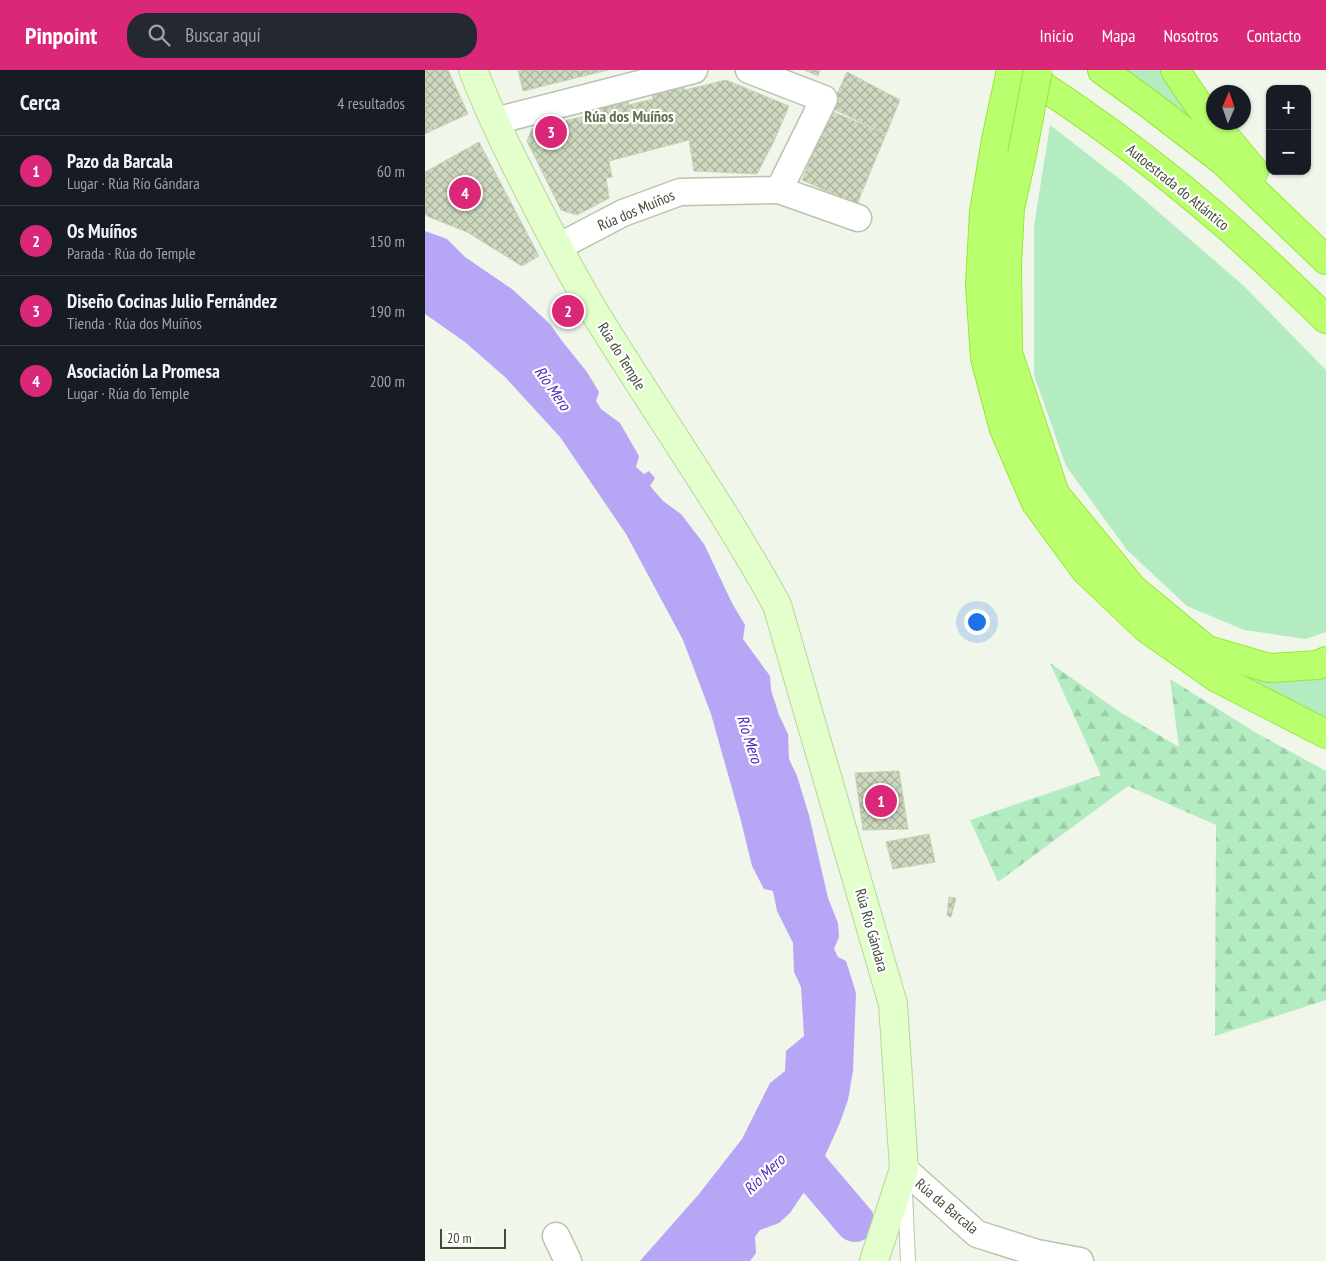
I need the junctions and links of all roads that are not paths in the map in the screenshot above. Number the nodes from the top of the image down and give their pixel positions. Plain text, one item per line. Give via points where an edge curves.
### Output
1 (473, 70) edge
2 (694, 70) edge
3 (749, 70) edge
4 (1011, 70) edge
5 (1018, 70) edge
6 (1038, 70) edge
7 (1102, 70) edge
8 (1175, 70) edge
9 (495, 121) junction
10 (779, 190) junction
11 (858, 218) dead end
12 (557, 246) junction
13 (1320, 254) edge
14 (1326, 320) edge
15 (777, 605) joint
16 (1326, 661) edge
17 (1326, 734) edge
18 (904, 1169) junction
19 (556, 1236) dead end
20 (568, 1261) edge
21 (873, 1261) edge
22 (908, 1261) edge
23 (1080, 1261) edge

1 - 9 main road, Rúa do Temple
2 - 9 street
3 - 10 street via 824,99
4 - 17 highway via 984,212 980,285 985,358 1004,429 1036,503 1085,570 1146,628 1217,678
5 - 14 highway, Autoestrada do Atlántico via 1064,99 1157,169 1227,226
6 - 16 highway, bridge via 1010,208 1008,353 1055,494 1133,589 1207,650 1269,668 1318,665
7 - 13 highway via 1223,161
8 - 13 highway via 1198,104
9 - 12 main road, Rúa do Temple
10 - 11 street, Rúa dos Muíños
10 - 12 street, Rúa dos Muíños via 680,192 623,212
12 - 15 main road, Rúa do Temple
15 - 18 main road, Rúa Río Gándara via 893,1004
18 - 21 main road, Rúa Río Gándara
18 - 22 lane
18 - 23 street, Rúa da Barcala via 977,1234 1037,1253
19 - 20 street

